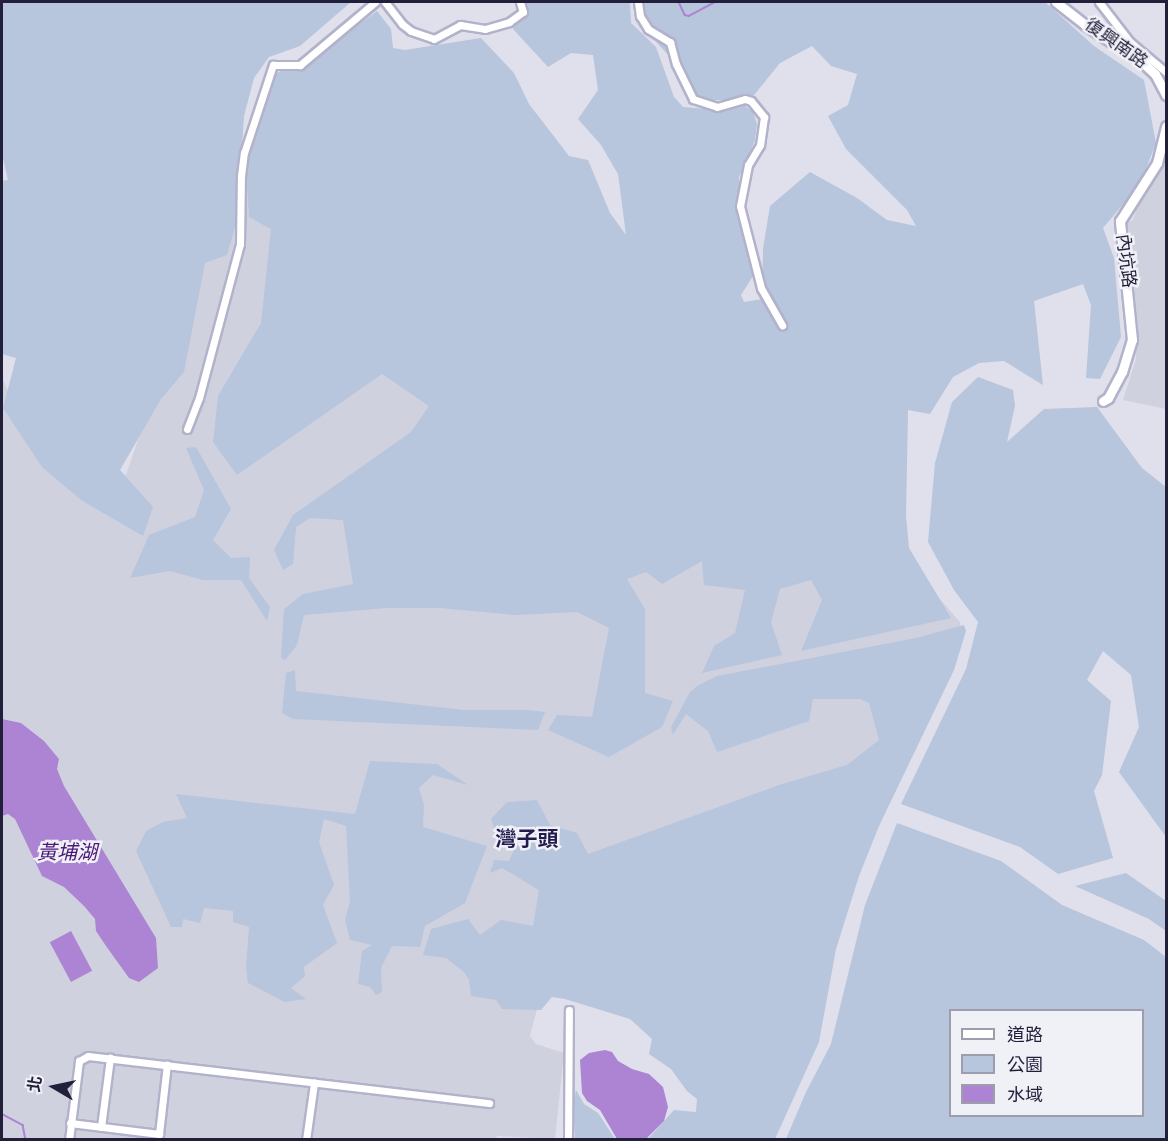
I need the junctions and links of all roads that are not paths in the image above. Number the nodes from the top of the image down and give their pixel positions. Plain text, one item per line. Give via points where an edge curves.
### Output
1 (375, 2) edge
2 (386, 2) edge
3 (520, 2) edge
4 (638, 2) edge
5 (1056, 2) edge
6 (1099, 2) edge
7 (1167, 72) edge
8 (1167, 95) edge
9 (1167, 126) edge
10 (783, 325) dead end
11 (1103, 401) dead end
12 (187, 429) dead end
13 (569, 1010) dead end
14 (110, 1058) junction
15 (168, 1064) junction
16 (314, 1083) junction
17 (489, 1103) dead end
18 (70, 1123) junction
19 (101, 1126) junction
20 (69, 1140) edge
21 (306, 1140) edge
22 (568, 1140) edge

1 - 12 street via 300,65 273,65 244,153 240,244
2 - 3 street via 411,31 434,39 460,25 485,29 509,22 523,12
4 - 10 street via 648,29 670,42 693,99 717,107 745,99 764,117 760,145 748,165 740,206 761,288
5 - 8 street, 復興南路 via 1141,60
6 - 7 street via 1130,42
9 - 11 street, 內坑路 via 1157,163 1119,220 1132,340 1122,372
13 - 22 street
14 - 15 street
14 - 18 street via 88,1056 79,1061
14 - 19 street
15 - 16 street
15 - 19 street via 159,1134
16 - 17 street
16 - 21 street
18 - 19 street
18 - 20 street

